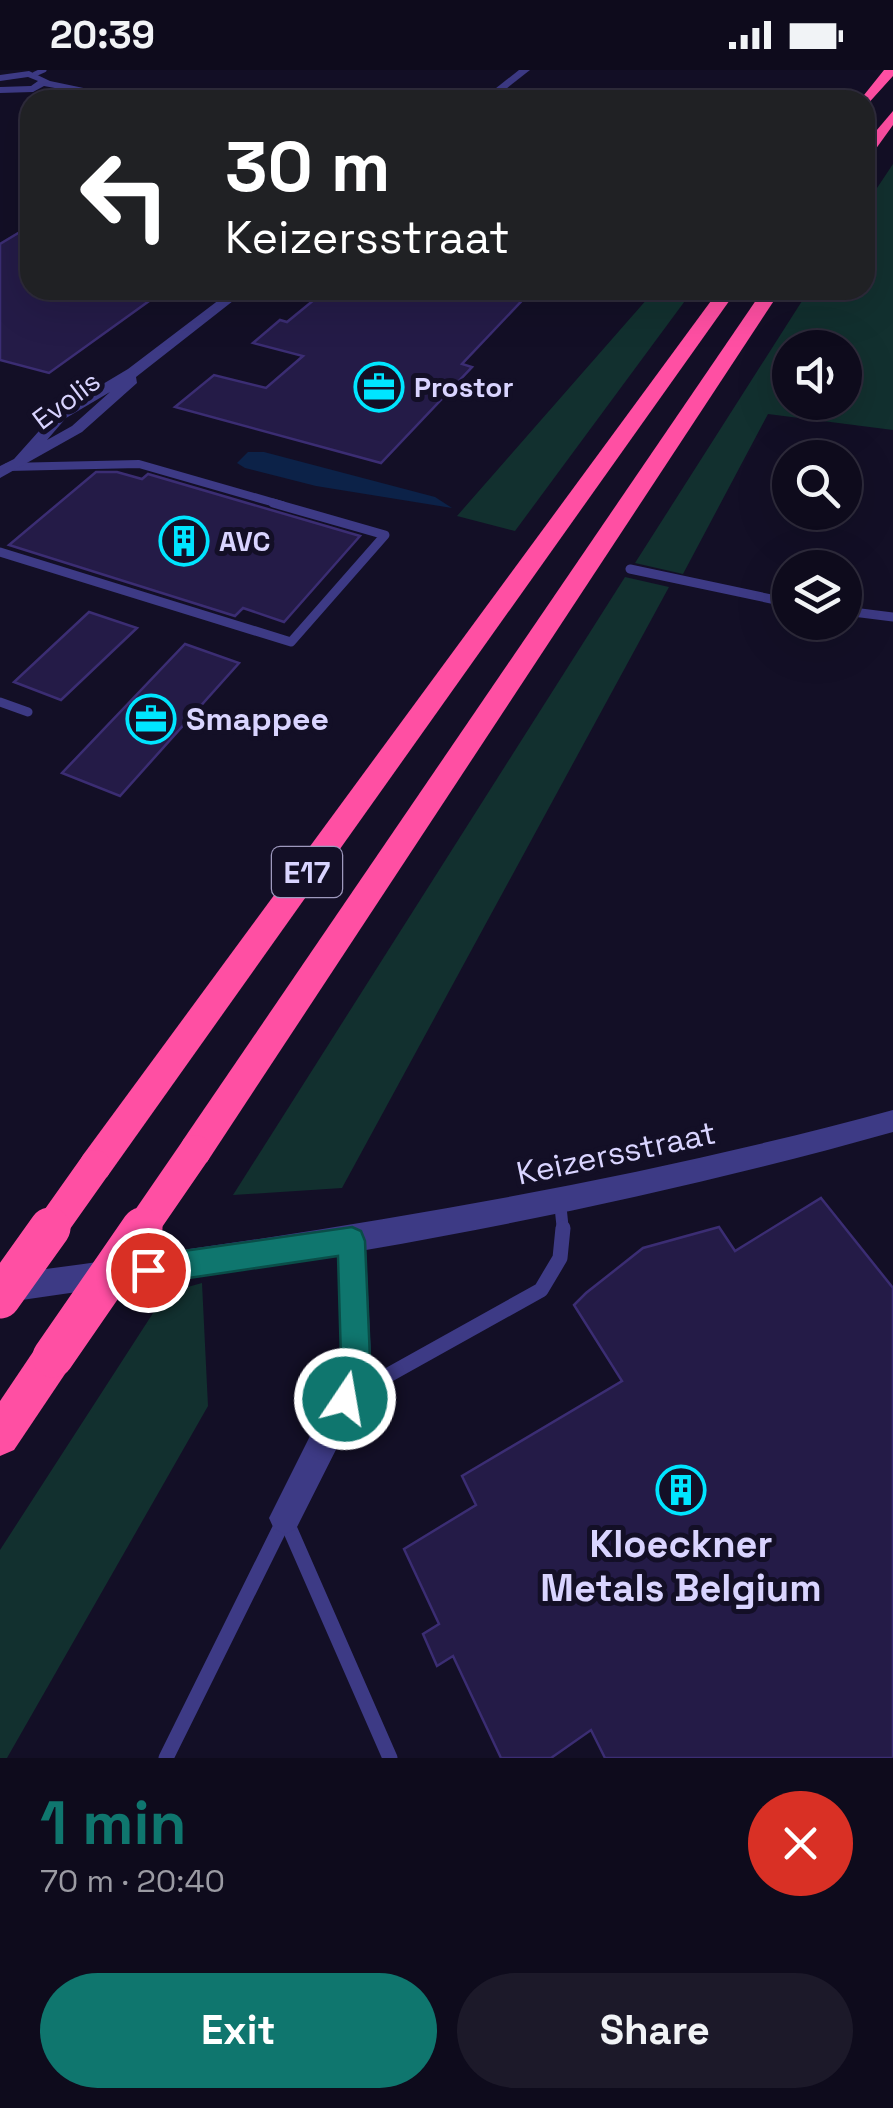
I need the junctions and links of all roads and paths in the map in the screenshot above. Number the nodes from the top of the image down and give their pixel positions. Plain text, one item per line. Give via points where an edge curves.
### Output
1 (525, 70) edge
2 (891, 70) edge
3 (40, 72) edge
4 (2, 76) edge
5 (45, 83) junction
6 (33, 89) junction
7 (38, 90) edge
8 (82, 90) edge
9 (499, 90) edge
10 (873, 90) edge
11 (1, 91) edge
12 (893, 115) edge
13 (875, 140) edge
14 (893, 142) edge
15 (875, 161) edge
16 (227, 300) edge
17 (721, 300) edge
18 (765, 300) edge
19 (9, 467) edge
20 (0, 552) edge
21 (630, 569) dead end
22 (772, 599) edge
23 (862, 613) edge
24 (893, 618) edge
25 (0, 702) edge
26 (28, 712) dead end
27 (893, 1121) edge
28 (560, 1202) junction
29 (352, 1241) junction
30 (0, 1289) edge
31 (0, 1298) edge
32 (345, 1399) junction
33 (0, 1436) edge
34 (285, 1518) junction
35 (166, 1758) edge
36 (390, 1758) edge

1 - 9 street
2 - 10 highway
3 - 4 street
3 - 5 street
5 - 6 street
5 - 8 street
6 - 7 street
6 - 11 street
12 - 13 highway
14 - 15 highway
16 - 19 street, Evolis via 133,372 86,422
17 - 31 highway, E17, bridge
18 - 33 highway, E17, bridge
19 - 20 lane via 138,464 385,535 291,642
21 - 22 lane
23 - 24 lane
25 - 26 lane
27 - 28 street, Keizersstraat via 796,1150
28 - 29 street, Keizersstraat
28 - 32 lane via 562,1256 541,1290
29 - 30 street, Keizersstraat
29 - 32 street via 356,1359
32 - 34 street
34 - 35 lane
34 - 36 lane

